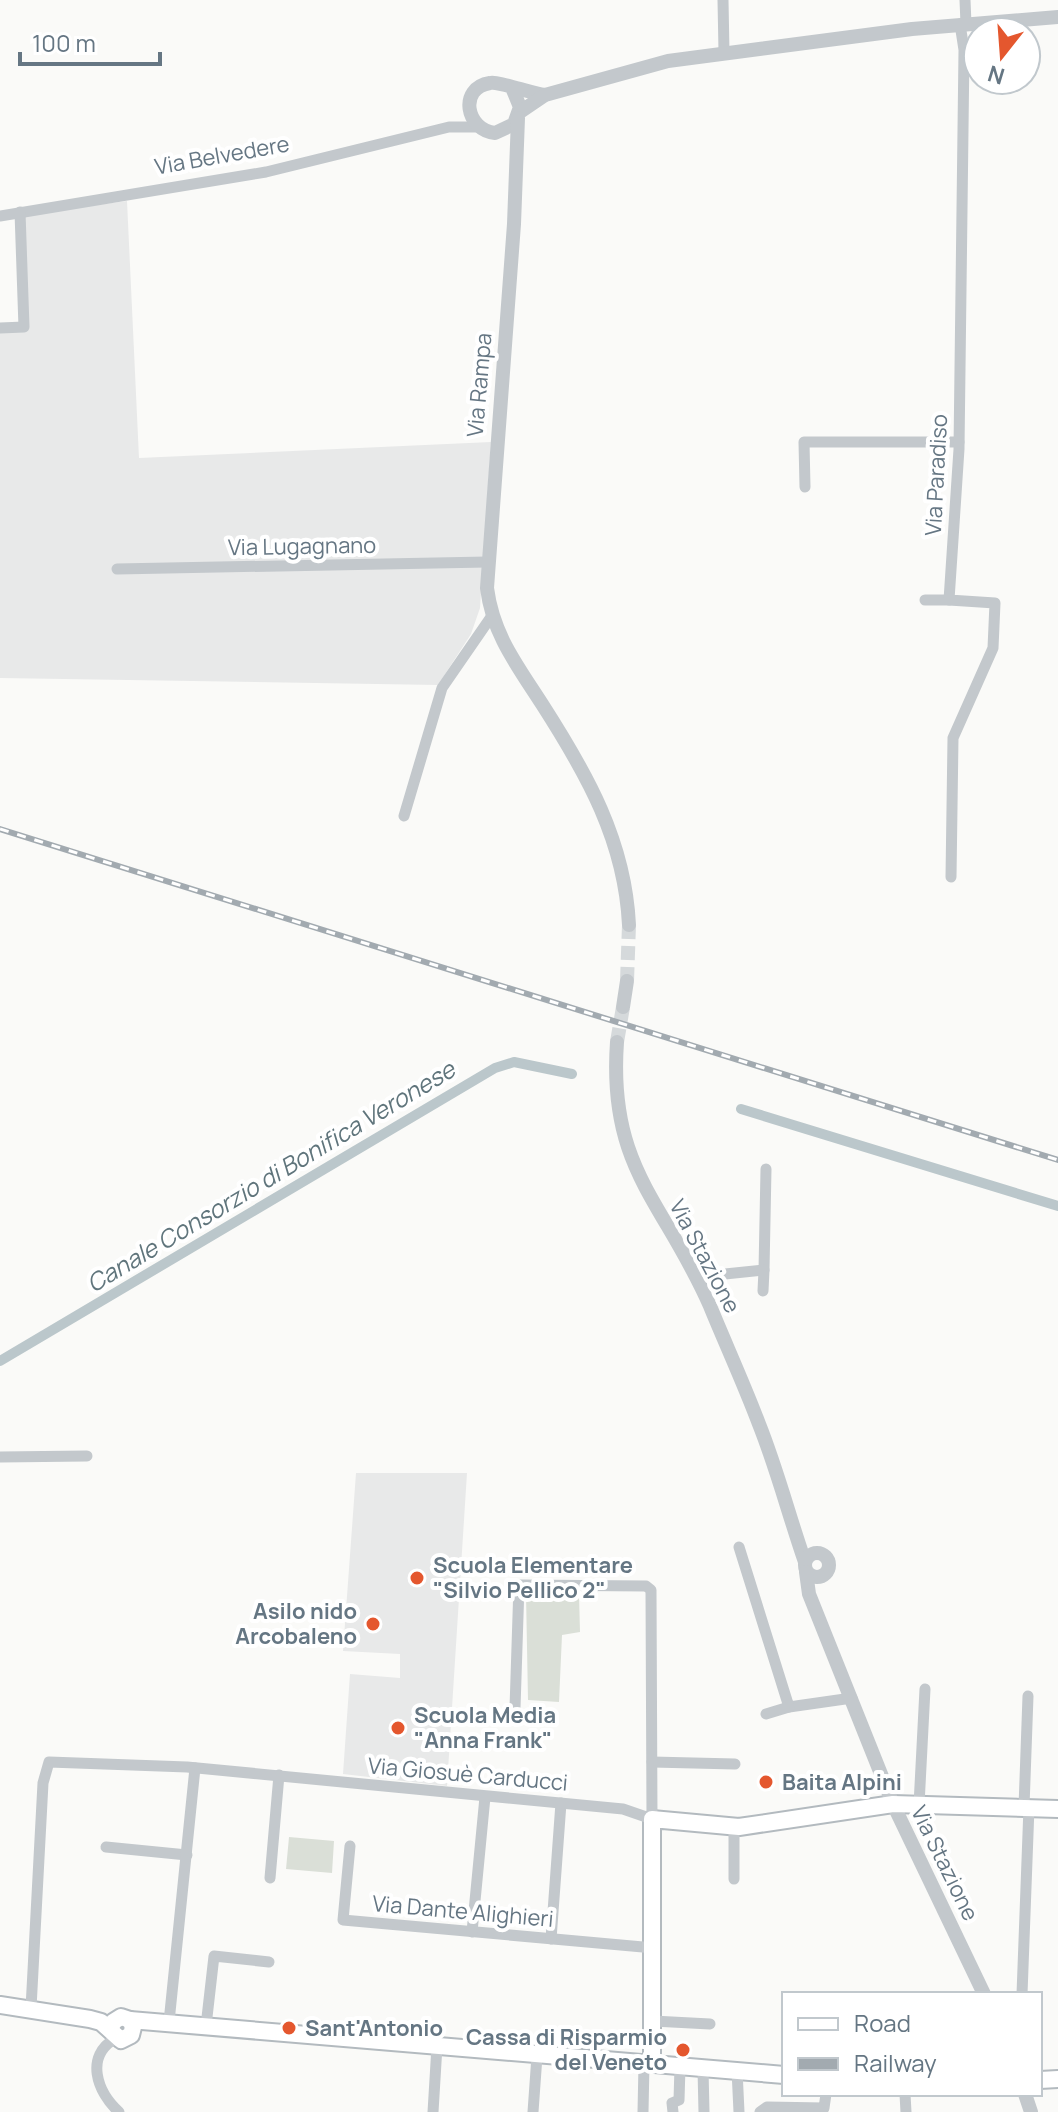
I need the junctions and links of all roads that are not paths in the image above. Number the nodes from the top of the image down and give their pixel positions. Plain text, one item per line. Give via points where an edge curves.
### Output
1 (723, 0) edge
2 (962, 24) edge
3 (724, 52) junction
4 (513, 90) junction
5 (545, 95) junction
6 (963, 96) edge
7 (468, 107) junction
8 (519, 115) junction
9 (449, 127) junction
10 (477, 127) junction
11 (495, 133) junction
12 (516, 156) junction
13 (20, 212) junction
14 (0, 216) edge
15 (0, 328) edge
16 (959, 442) junction
17 (805, 487) dead end
18 (487, 562) junction
19 (117, 569) dead end
20 (925, 600) dead end
21 (949, 600) junction
22 (491, 617) junction
23 (404, 816) dead end
24 (951, 877) dead end
25 (629, 925) tunnel mouth
26 (627, 981) tunnel mouth
27 (623, 1007) tunnel mouth
28 (617, 1042) tunnel mouth
29 (766, 1169) dead end
30 (764, 1270) junction
31 (696, 1277) junction
32 (763, 1291) dead end
33 (87, 1456) dead end
34 (0, 1457) edge
35 (739, 1547) dead end
36 (809, 1562) junction
37 (824, 1575) junction
38 (817, 1615) junction
39 (925, 1689) dead end
40 (1028, 1696) dead end
41 (852, 1698) junction
42 (789, 1707) junction
43 (515, 1708) dead end
44 (766, 1714) dead end
45 (652, 1762) junction
46 (735, 1764) dead end
47 (195, 1768) junction
48 (279, 1775) junction
49 (485, 1797) junction
50 (561, 1803) junction
51 (893, 1804) junction
52 (919, 1805) junction
53 (1026, 1807) junction
54 (1058, 1809) edge
55 (652, 1819) junction
56 (734, 1826) junction
57 (350, 1846) dead end
58 (106, 1847) dead end
59 (187, 1855) junction
60 (270, 1878) dead end
61 (734, 1879) dead end
62 (472, 1932) junction
63 (551, 1939) junction
64 (654, 1948) junction
65 (269, 1962) dead end
66 (983, 1992) edge
67 (1022, 1992) edge
68 (0, 2005) edge
69 (31, 2008) junction
70 (653, 2021) junction
71 (167, 2022) junction
72 (710, 2024) dead end
73 (206, 2026) junction
74 (121, 2027) junction
75 (437, 2046) junction
76 (537, 2056) junction
77 (648, 2064) junction
78 (680, 2067) junction
79 (703, 2069) junction
80 (737, 2070) junction
81 (782, 2075) edge
82 (826, 2104) edge
83 (119, 2112) edge
84 (433, 2112) edge
85 (533, 2112) edge
86 (643, 2112) edge
87 (673, 2112) edge
88 (704, 2112) edge
89 (739, 2112) edge
90 (760, 2112) edge

1 - 3 street
2 - 3 street
3 - 5 street via 668,61
4 - 5 street
4 - 7 street via 496,82 483,85 472,94
4 - 8 street
5 - 8 street
6 - 16 street, Via Paradiso
7 - 9 street
7 - 10 street
8 - 11 street via 510,128
8 - 12 street, Via Rampa
9 - 10 street, Via Belvedere
9 - 13 street, Via Belvedere via 266,172
10 - 11 street, Via Belvedere
11 - 12 street
12 - 18 street, Via Rampa
13 - 14 street, Via Belvedere
13 - 15 street via 24,327
16 - 17 street via 804,442
16 - 21 street, Via Paradiso
18 - 19 street, Via Lugagnano
18 - 22 street, Via Rampa
20 - 21 street
21 - 24 street via 995,603 993,648 953,738
22 - 23 street via 442,688
22 - 25 street, Via Rampa via 500,642 567,743 609,821 625,877
26 - 27 street
28 - 31 street, Via Stazione via 616,1091 626,1149
29 - 30 street
30 - 31 street
30 - 32 street
31 - 36 street, Via Stazione via 760,1424
33 - 34 street
35 - 42 street
36 - 37 street via 816,1578
36 - 37 street, Via Stazione via 828,1560
36 - 38 street, Via Stazione via 809,1594
37 - 38 street, Via Stazione
38 - 41 street, Via Stazione
39 - 52 street
40 - 53 street
41 - 42 street
41 - 51 street, Via Stazione
42 - 44 street
43 - 45 street via 519,1585 646,1586 653,1594
45 - 46 street
45 - 55 street
47 - 48 street, Via Giosuè Carducci
47 - 59 street
47 - 69 street, Via Giosuè Carducci via 55,1761 45,1767
48 - 49 street, Via Giosuè Carducci
48 - 60 street
49 - 50 street, Via Giosuè Carducci
49 - 62 street
50 - 55 street, Via Giosuè Carducci via 623,1809
50 - 63 street
51 - 52 main road
51 - 56 main road
51 - 66 street, Via Stazione
52 - 53 main road
53 - 54 main road
53 - 67 street
55 - 56 main road
55 - 64 main road
56 - 61 street
57 - 62 street, Via Dante Alighieri via 343,1920
58 - 59 street
59 - 71 street
62 - 63 street, Via Dante Alighieri
63 - 64 street, Via Dante Alighieri
64 - 70 main road
65 - 73 street via 214,1956
68 - 69 main road
69 - 74 main road
70 - 72 street
70 - 77 main road
71 - 73 main road
71 - 74 main road
73 - 75 main road
74 - 83 street via 102,2049 97,2067 100,2088
75 - 76 main road
75 - 84 street
76 - 77 main road
76 - 85 street
77 - 78 main road
77 - 86 street
78 - 79 main road
78 - 87 street via 679,2100 672,2103
79 - 80 main road
79 - 88 street
80 - 81 main road
80 - 89 street
82 - 90 street via 767,2107

